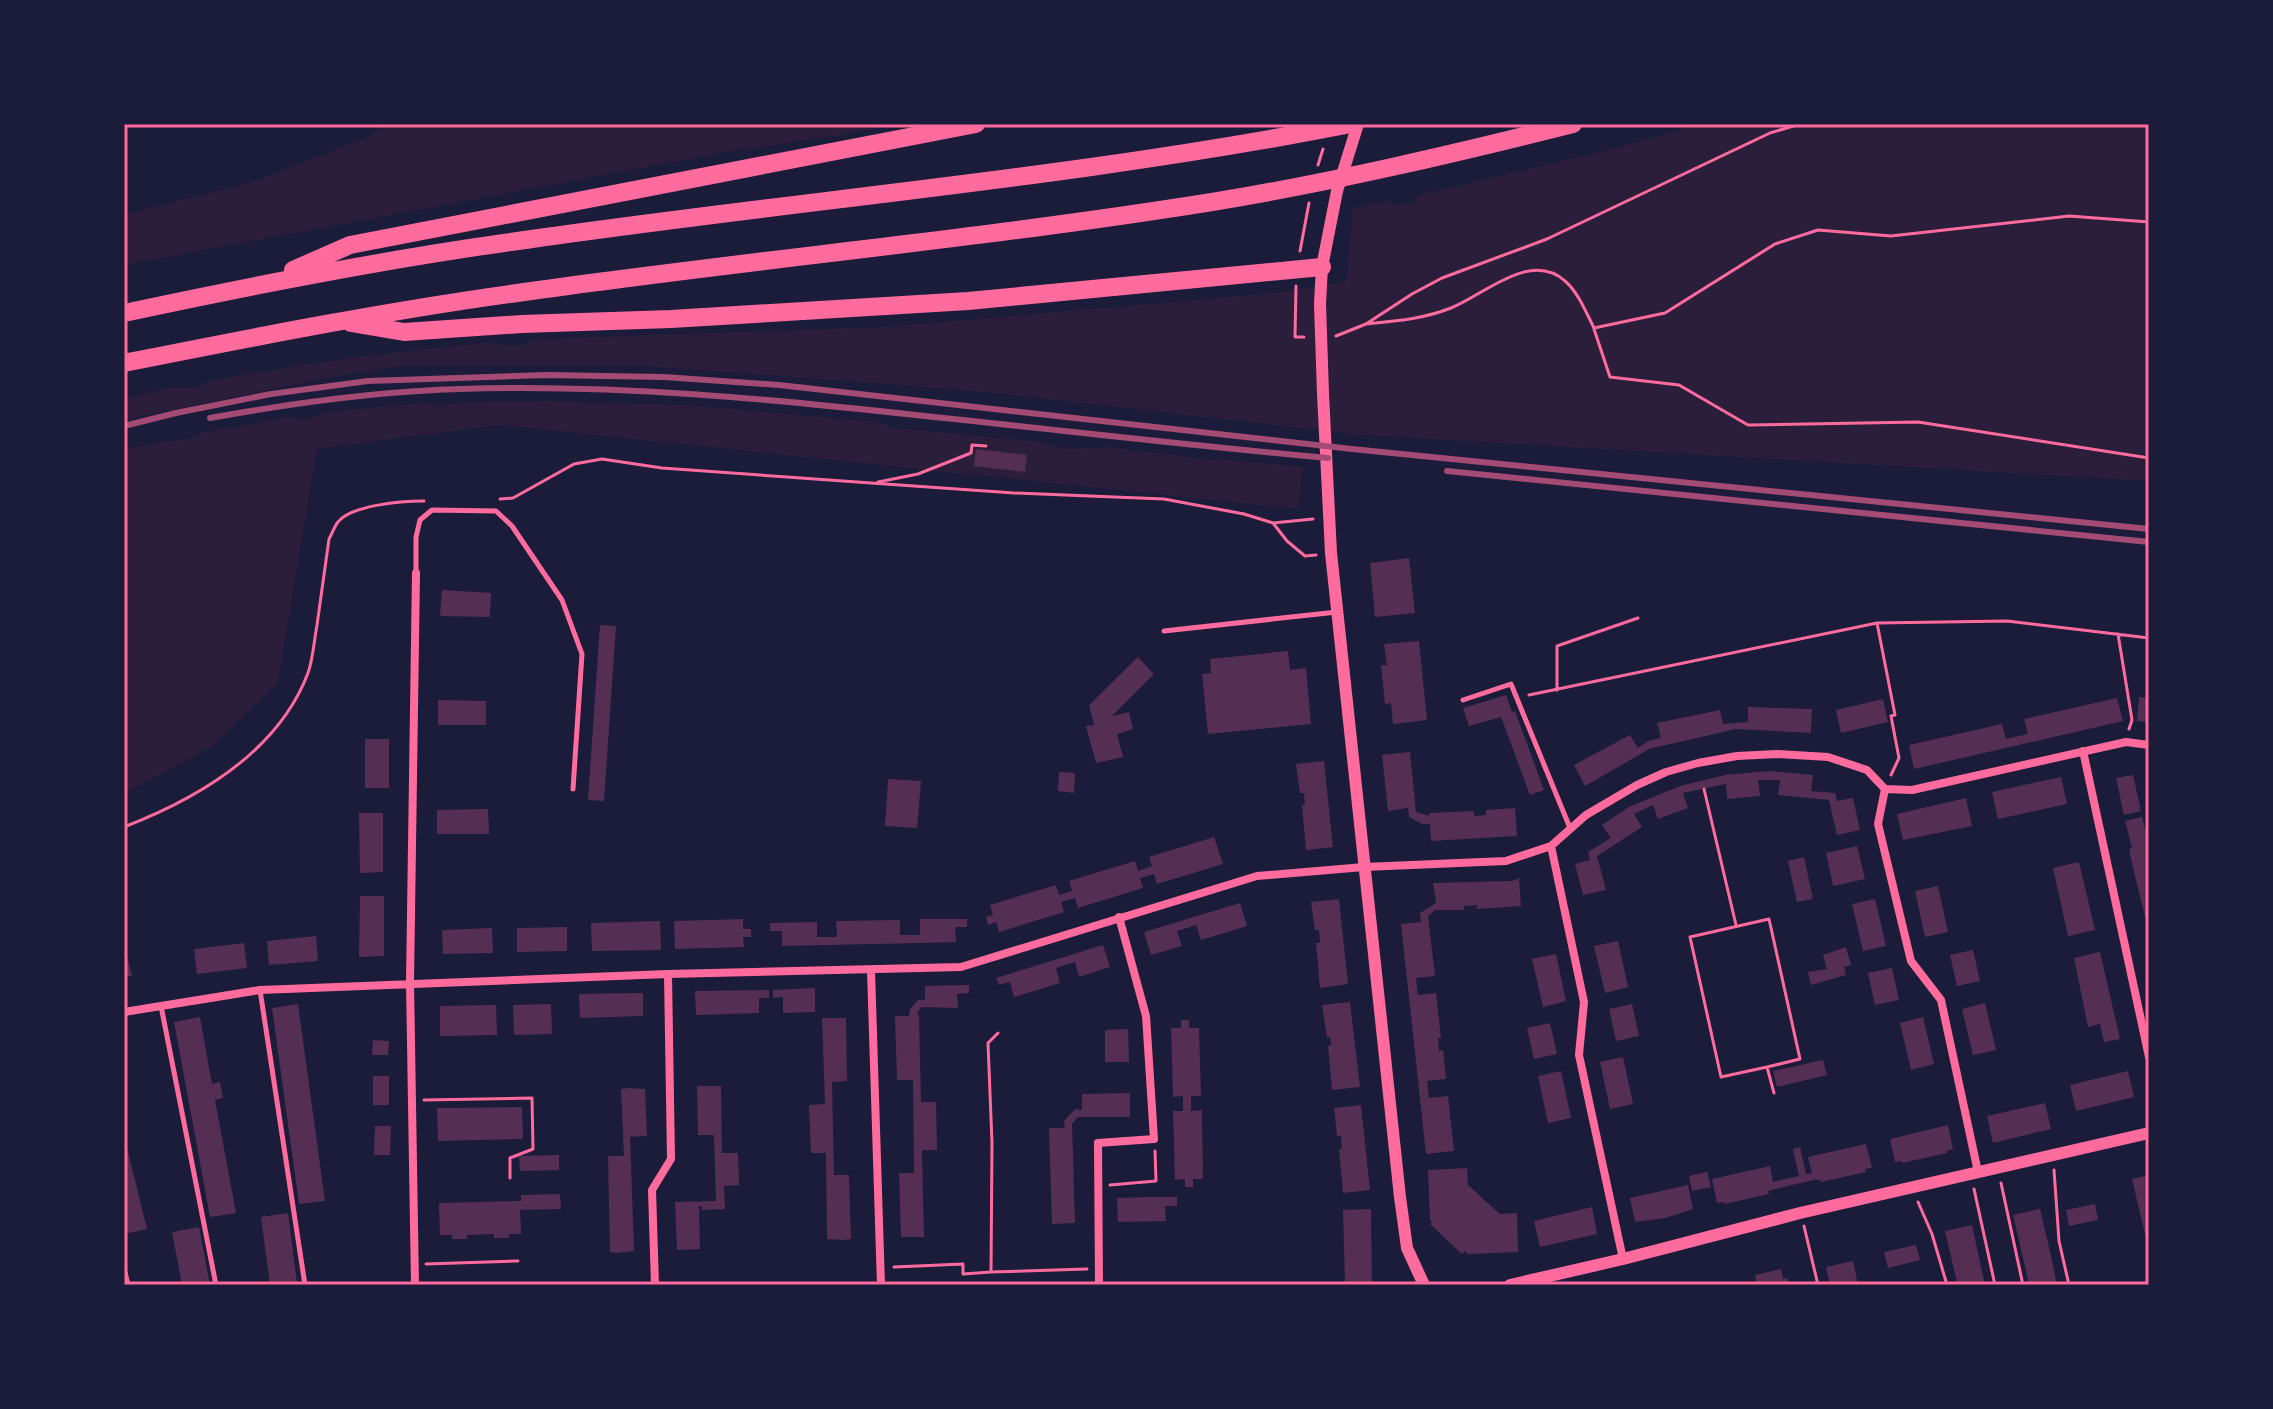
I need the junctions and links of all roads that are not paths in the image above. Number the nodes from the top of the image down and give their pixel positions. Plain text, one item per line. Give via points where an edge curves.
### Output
1 (976, 124) edge
2 (1351, 124) edge
3 (1358, 124) edge
4 (1573, 124) edge
5 (1322, 267) junction
6 (261, 284) junction
7 (124, 313) edge
8 (336, 320) junction
9 (124, 363) edge
10 (416, 573) joint
11 (1338, 612) junction
12 (1164, 631) dead end
13 (1463, 700) dead end
14 (2149, 745) edge
15 (2083, 751) junction
16 (573, 789) dead end
17 (1885, 789) junction
18 (1570, 829) junction
19 (1551, 846) junction
20 (1364, 867) junction
21 (1119, 917) junction
22 (871, 971) junction
23 (668, 974) junction
24 (410, 982) junction
25 (260, 990) junction
26 (161, 1006) junction
27 (124, 1012) edge
28 (2149, 1057) edge
29 (2149, 1133) edge
30 (1974, 1173) junction
31 (1623, 1259) junction
32 (124, 1268) edge
33 (128, 1285) edge
34 (216, 1285) edge
35 (305, 1285) edge
36 (413, 1285) edge
37 (655, 1285) edge
38 (881, 1285) edge
39 (1099, 1285) edge
40 (1424, 1285) edge
41 (1510, 1285) edge

1 - 6 highway via 350,245
2 - 6 highway via 1318,139 506,242
3 - 5 street via 1337,191
4 - 8 highway via 1303,193
5 - 8 highway via 968,301 671,319 404,332
5 - 11 street via 1331,553
6 - 7 highway
8 - 9 highway
10 - 16 lane via 420,520 432,510 496,511 512,526 562,600 582,654
10 - 24 street
11 - 12 lane
11 - 20 street
13 - 18 lane via 1511,684
14 - 15 street via 2126,742
15 - 17 street via 1912,790
15 - 28 street
17 - 18 street via 1867,770 1828,757 1737,756 1666,772
17 - 30 street via 1878,824 1911,961 1941,1000
18 - 19 street
19 - 20 street via 1506,861
19 - 31 street via 1584,1002 1579,1055
20 - 21 street via 1257,876
20 - 40 street via 1407,1248
21 - 22 street via 961,967
21 - 39 street via 1146,1016 1154,1139 1098,1143
22 - 23 street
22 - 38 street
23 - 24 street
23 - 37 street via 671,1159 652,1190
24 - 25 street
24 - 36 street
25 - 26 street
25 - 35 lane
26 - 27 street
26 - 34 lane
29 - 30 street
30 - 31 street
31 - 41 street
32 - 33 lane

